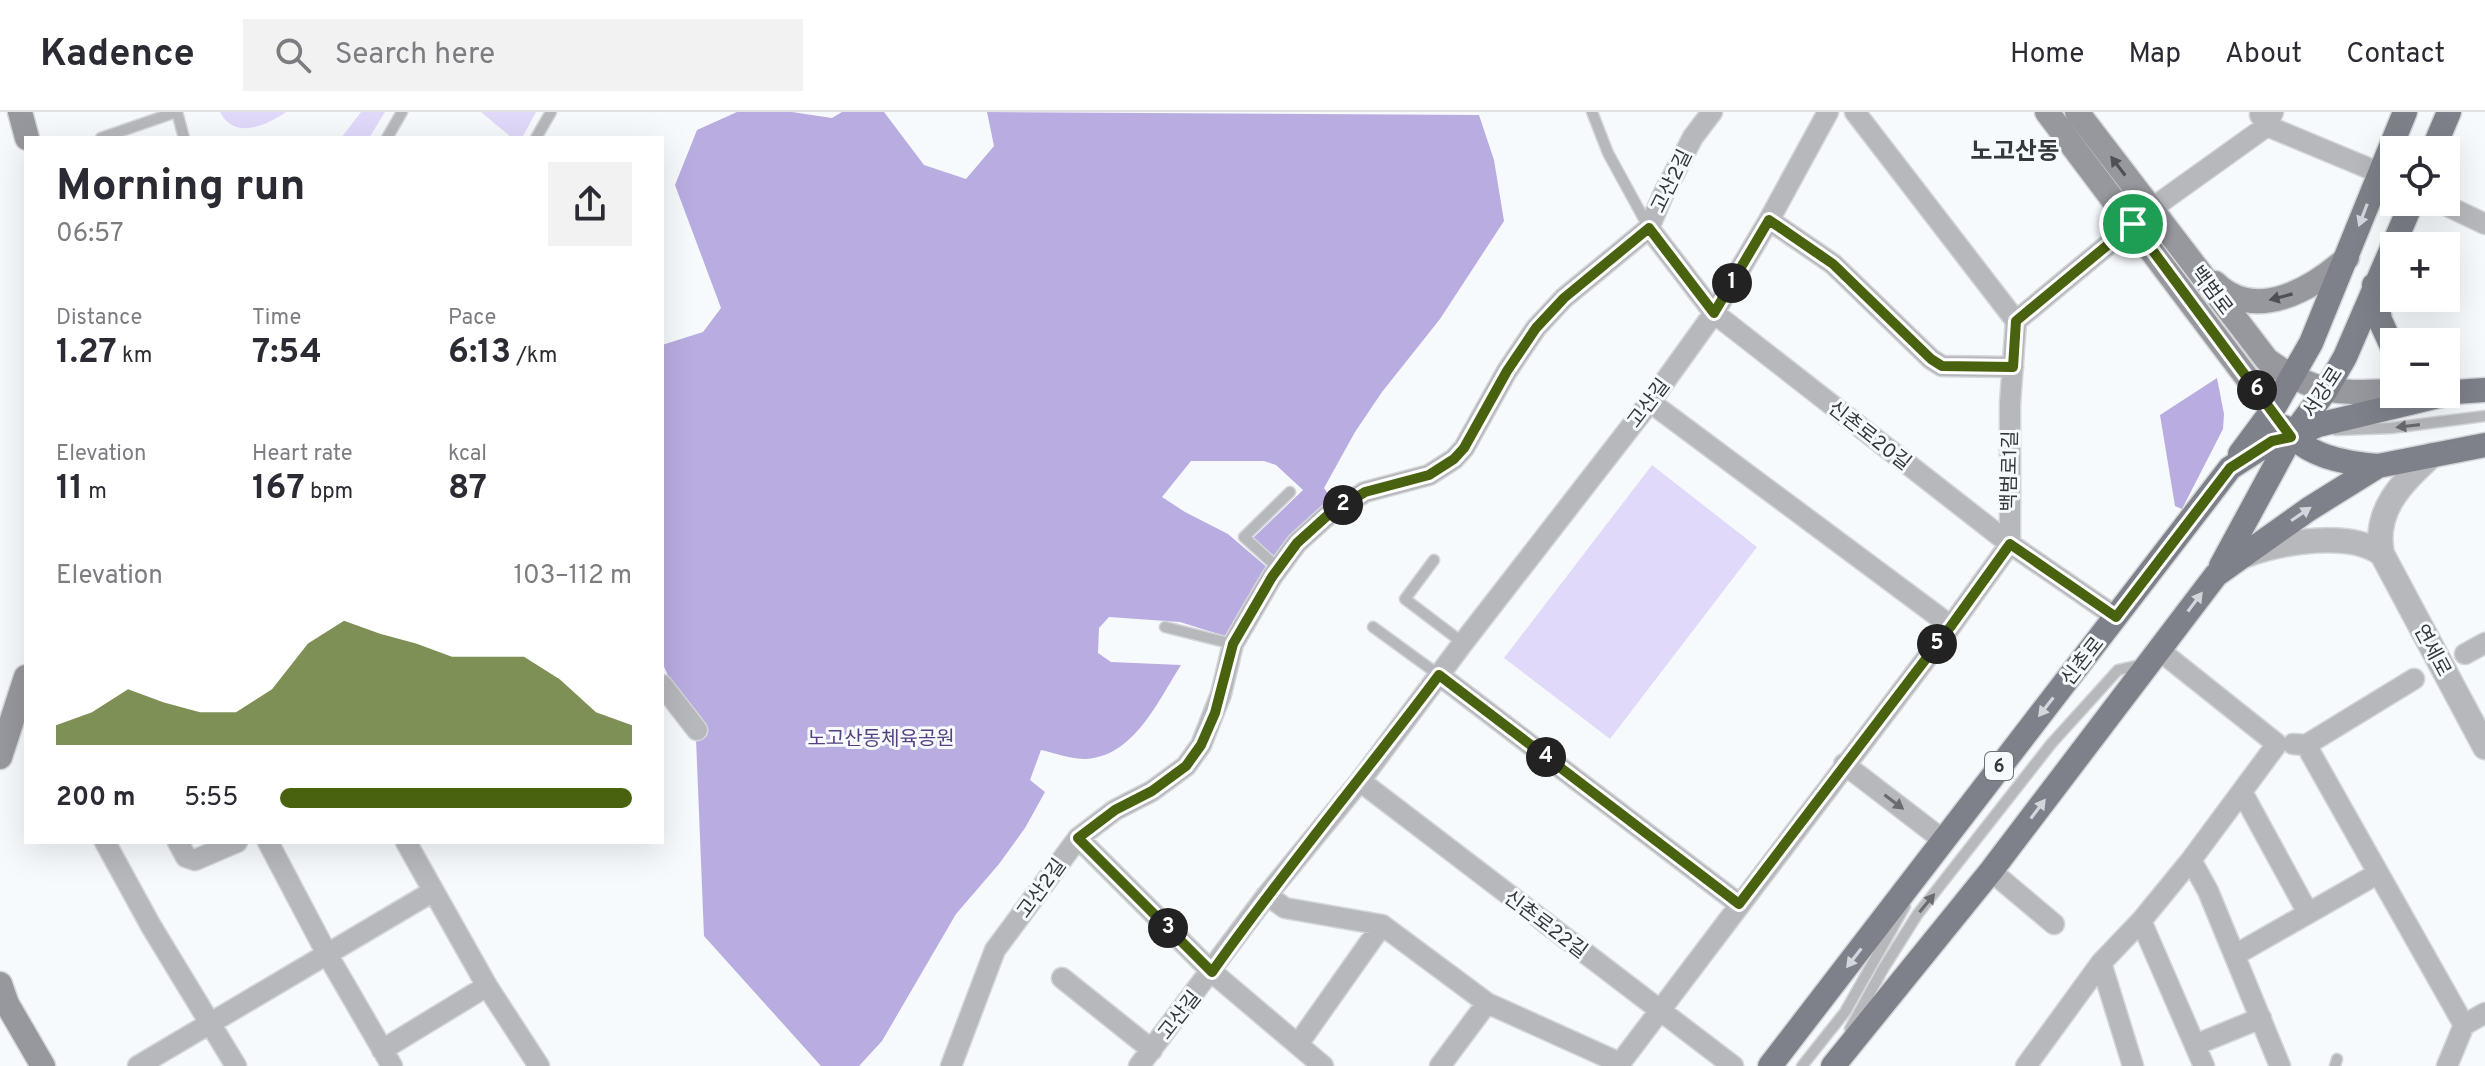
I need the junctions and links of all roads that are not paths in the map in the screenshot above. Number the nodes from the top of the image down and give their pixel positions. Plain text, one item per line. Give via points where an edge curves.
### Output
1 (20, 112) edge
2 (176, 112) edge
3 (402, 112) edge
4 (551, 112) edge
5 (1592, 112) edge
6 (1712, 112) edge
7 (1828, 112) edge
8 (1855, 112) edge
9 (2047, 112) edge
10 (2077, 112) edge
11 (2405, 112) edge
12 (2449, 112) edge
13 (2266, 117) edge
14 (26, 136) edge
15 (107, 136) edge
16 (183, 136) edge
17 (388, 136) edge
18 (537, 136) edge
19 (2395, 136) edge
20 (2439, 136) edge
21 (2380, 173) joint
22 (2460, 212) edge
23 (2406, 216) edge
24 (2142, 217) junction
25 (1769, 220) junction
26 (2485, 224) edge
27 (1649, 228) junction
28 (2182, 251) junction
29 (2347, 258) junction
30 (2374, 284) junction
31 (1714, 313) junction
32 (2016, 321) junction
33 (2384, 328) edge
34 (2013, 367) junction
35 (2293, 378) junction
36 (2326, 390) junction
37 (2485, 390) edge
38 (2380, 391) edge
39 (2460, 391) edge
40 (1650, 402) junction
41 (2388, 408) edge
42 (2272, 411) junction
43 (2485, 416) edge
44 (2298, 433) junction
45 (2485, 445) edge
46 (2432, 455) junction
47 (2378, 466) junction
48 (2230, 468) junction
49 (1290, 492) dead end
50 (2010, 544) junction
51 (2382, 554) junction
52 (2237, 558) junction
53 (1434, 560) dead end
54 (1278, 568) junction
55 (2216, 575) junction
56 (2116, 617) junction
57 (1951, 626) junction
58 (1165, 627) dead end
59 (1373, 627) dead end
60 (1463, 643) junction
61 (2485, 643) edge
62 (1233, 644) junction
63 (2465, 654) dead end
64 (2154, 657) junction
65 (1439, 675) junction
66 (2414, 679) dead end
67 (664, 688) edge
68 (24, 689) edge
69 (20, 714) edge
70 (697, 730) dead end
71 (2277, 744) junction
72 (2306, 745) junction
73 (2485, 747) edge
74 (0, 757) edge
75 (1844, 764) junction
76 (1360, 781) junction
77 (2242, 792) junction
78 (1078, 838) junction
79 (1943, 840) junction
80 (106, 844) edge
81 (179, 844) edge
82 (232, 844) edge
83 (269, 844) edge
84 (407, 844) edge
85 (2191, 860) junction
86 (1929, 862) junction
87 (1991, 871) junction
88 (2377, 874) junction
89 (432, 892) junction
90 (1267, 895) junction
91 (1739, 904) junction
92 (2308, 913) junction
93 (2141, 921) junction
94 (2054, 924) dead end
95 (1382, 925) junction
96 (327, 954) junction
97 (2235, 955) junction
98 (2101, 963) junction
99 (1212, 972) junction
100 (1062, 978) dead end
101 (0, 984) edge
102 (487, 986) junction
103 (1487, 1003) junction
104 (1660, 1010) junction
105 (2485, 1013) edge
106 (2261, 1018) junction
107 (210, 1023) junction
108 (2464, 1025) junction
109 (1298, 1044) junction
110 (2195, 1045) junction
111 (387, 1058) edge
112 (1146, 1058) edge
113 (1619, 1065) edge
114 (43, 1066) edge
115 (138, 1066) edge
116 (236, 1066) edge
117 (539, 1066) edge
118 (951, 1066) edge
119 (1323, 1066) edge
120 (1440, 1066) edge
121 (1733, 1066) edge
122 (1770, 1066) edge
123 (1802, 1066) edge
124 (1832, 1066) edge
125 (2026, 1066) edge
126 (2133, 1066) edge
127 (2204, 1066) edge
128 (2280, 1066) edge
129 (2447, 1066) edge

1 - 14 main road
2 - 15 lane
2 - 16 lane
3 - 17 lane
4 - 18 lane
5 - 27 lane
6 - 27 street, 고산2길 via 1693,137
7 - 25 street, 고산길
8 - 32 street
9 - 24 main road, 백범로
24 -> 10 main road, 백범로
11 - 19 main road
12 - 20 main road
13 - 21 street
13 - 24 street
21 -> 29 main road, 서강로
22 - 26 street
23 - 30 main road, 서강로
24 - 28 main road, 백범로
24 - 32 street
24 - 42 main road, 백범로
25 - 31 street, 고산길
25 - 34 street via 1833,264 1942,366
27 - 31 street, 신촌로20길
27 - 54 street, 고산2길 via 1536,328 1454,459 1429,475 1365,492 1345,504 1311,528
29 -> 28 main road via 2308,287 2254,301 2225,292
28 - 35 main road, 백범로 via 2267,360
29 - 35 main road, 서강로
30 - 33 main road
30 - 36 main road, 서강로
31 - 40 street, 고산길
31 - 50 street, 신촌로20길
32 - 34 street, 백범로1길
34 - 50 street, 백범로1길
35 - 36 main road, 백범로
35 - 42 main road, 서강로
36 - 38 main road, 백범로
36 - 44 main road, 서강로
37 - 39 main road, 신촌로 / 6
40 - 57 street
40 - 60 street, 고산길
41 - 44 main road, 신촌로 / 6
42 - 44 main road, 백범로
42 - 48 main road, 서강로
43 -> 44 lane
44 - 47 main road, 백범로 via 2300,446 2351,464
44 - 48 main road, 신촌로 / 6 via 2272,441
44 - 55 main road, 서강로
45 - 46 main road
46 - 47 main road
46 - 51 street via 2401,484 2384,512
52 -> 47 main road
48 - 56 main road, 신촌로 / 6
49 - 54 lane via 1244,537
50 - 56 street, 신촌로20길
50 - 57 street
51 - 52 street via 2364,543 2317,541
51 - 73 street, 연세로
52 - 55 main road
53 - 60 lane via 1405,599
54 - 62 street, 고산2길
64 -> 55 main road
56 -> 79 main road, 신촌로 / 6
57 - 75 street
58 - 62 lane
59 - 65 lane
60 - 65 street, 고산길
61 - 63 street, 연세로
62 - 78 street, 고산2길 via 1215,713 1186,766
64 - 71 street
87 -> 64 main road
124 -> 64 lane via 1917,915 2051,744 2118,670
65 - 76 street, 고산길
65 - 91 street
66 - 72 street
67 - 70 street
68 - 69 main road
69 - 74 main road
71 - 72 street
71 - 77 street
72 - 88 street
75 -> 79 street
75 - 91 street
76 - 90 street, 고산길
76 - 104 street, 신촌로22길
77 - 85 street
77 - 92 street
78 - 99 street
78 - 118 street, 고산2길 via 995,950
79 - 86 main road, 신촌로 / 6
80 - 107 street
81 - 82 street via 186,857 195,860
83 - 96 street
84 - 89 street
85 - 93 street
85 - 97 street
86 -> 122 main road, 신촌로 / 6
86 - 123 lane via 1845,1012
87 - 94 street
87 - 124 main road
88 - 92 street
88 - 108 street
89 - 96 street
89 - 102 street
90 - 95 street via 1285,908
90 - 99 street, 고산길
91 - 104 street
92 - 97 street
93 - 98 street
93 - 110 street
95 - 103 street
95 - 109 street
96 - 107 street
96 - 111 street
97 - 106 street
98 - 125 street
98 - 126 street
99 - 109 street
99 - 112 street, 고산길
100 - 112 street, 고산길
101 - 114 main road
102 - 111 street
102 - 117 street
103 - 113 street
103 - 120 street
104 - 113 street
104 - 121 street, 신촌로22길
105 - 108 street
106 - 110 street
106 - 128 street
107 - 115 street
107 - 116 street
108 - 129 street
109 - 119 street
110 - 127 street

